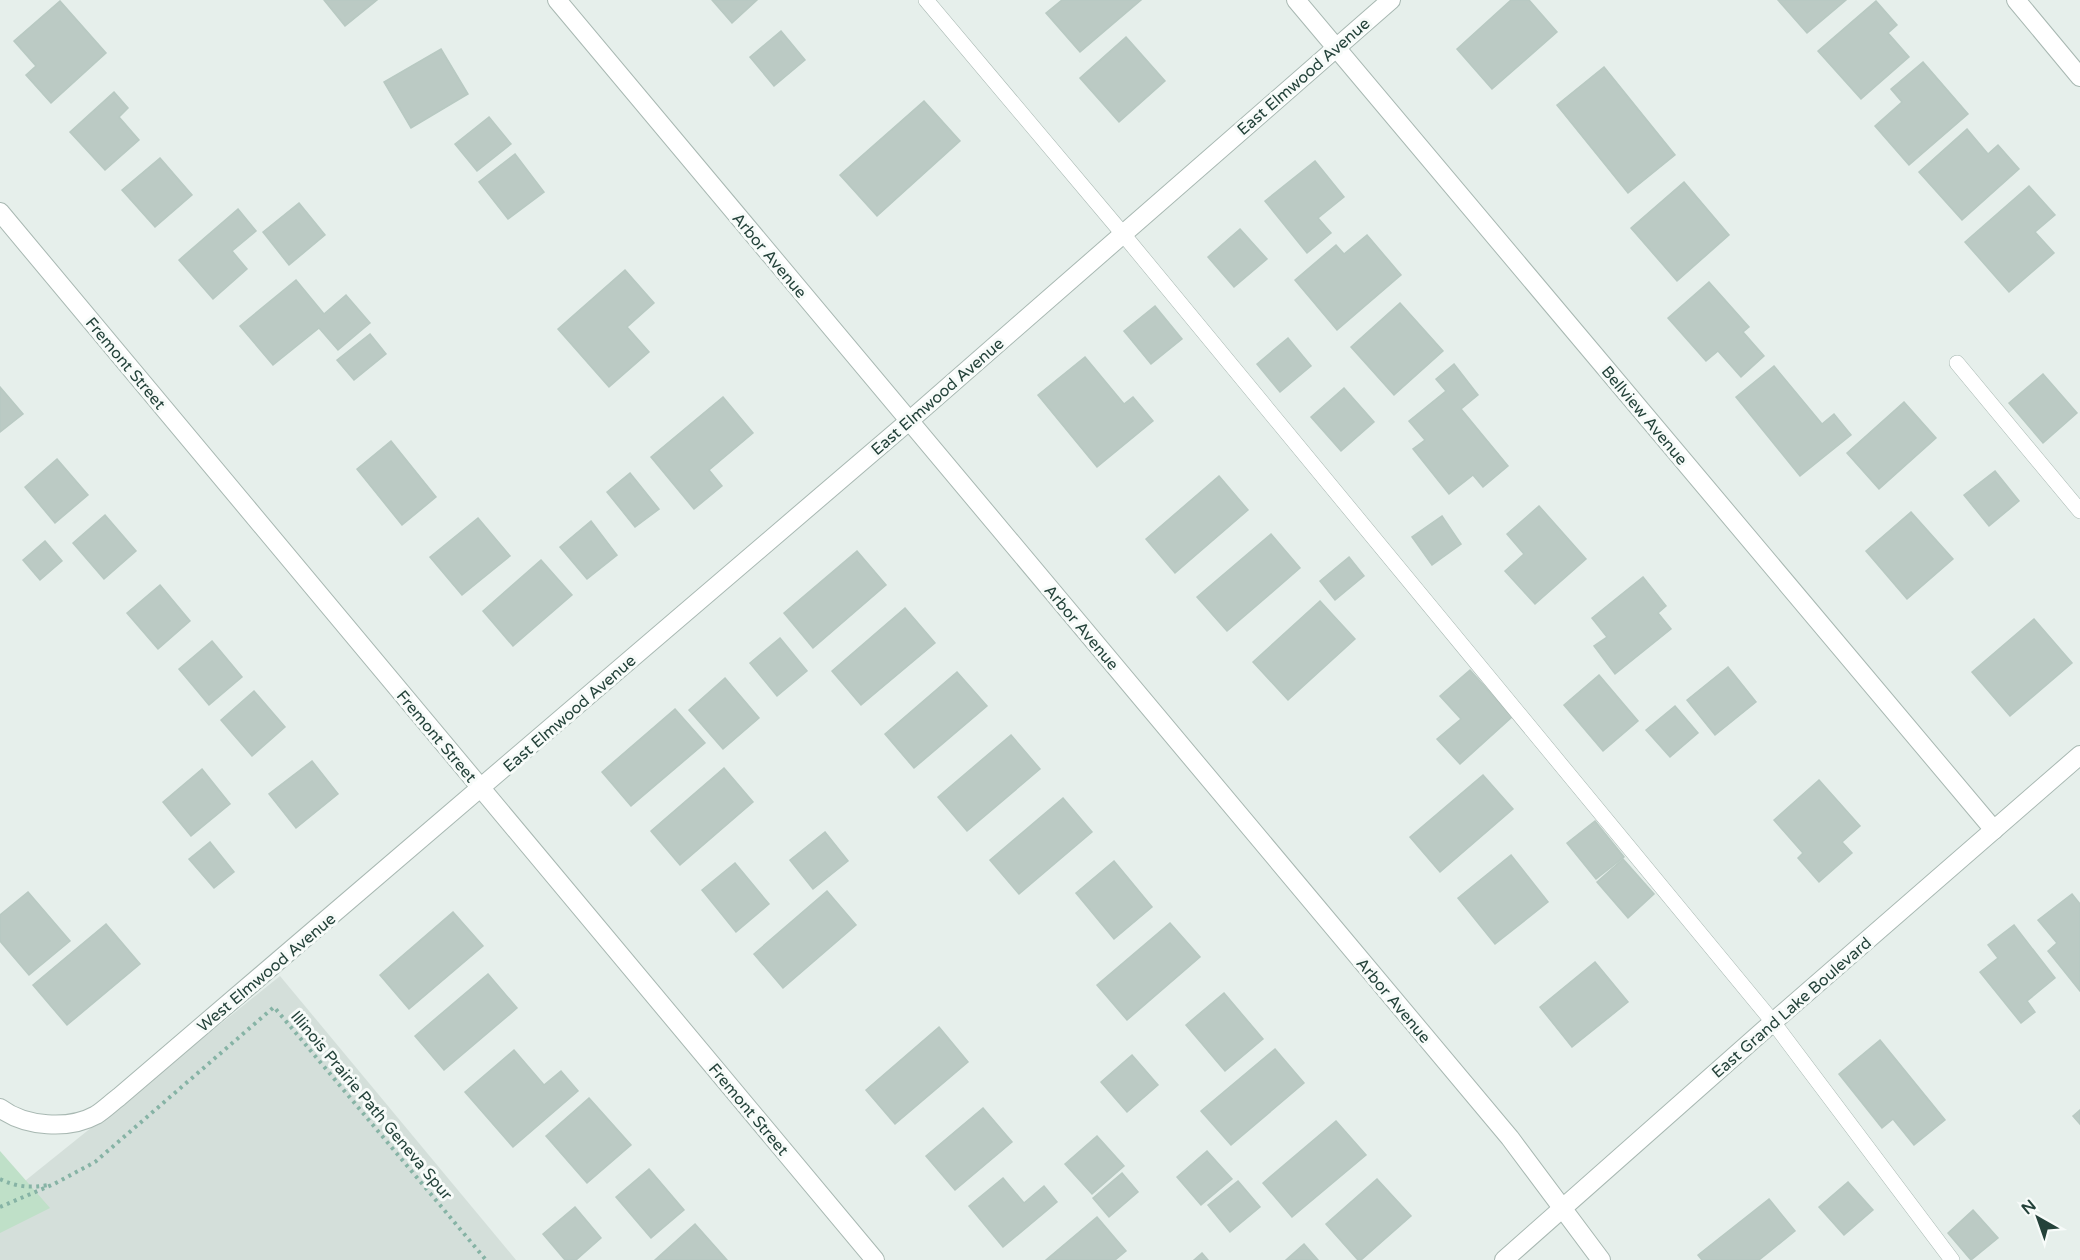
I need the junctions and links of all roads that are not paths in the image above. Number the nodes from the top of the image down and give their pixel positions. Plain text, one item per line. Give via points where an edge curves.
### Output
1 (557, 0) edge
2 (926, 0) edge
3 (1296, 0) edge
4 (1391, 0) edge
5 (2016, 0) edge
6 (1336, 47) junction
7 (2080, 77) edge
8 (0, 212) edge
9 (1123, 234) junction
10 (1957, 363) dead end
11 (909, 421) junction
12 (2080, 511) edge
13 (2080, 755) edge
14 (480, 788) junction
15 (1994, 830) junction
16 (1773, 1023) junction
17 (0, 1108) edge
18 (1563, 1208) junction
19 (875, 1260) edge
20 (1503, 1260) edge
21 (1601, 1260) edge
22 (1952, 1260) edge

1 - 11 street, Arbor Avenue
2 - 9 lane
3 - 6 street, Bellview Avenue
4 - 6 street, East Elmwood Avenue
5 - 7 street
6 - 9 street, East Elmwood Avenue
6 - 15 street, Bellview Avenue
8 - 14 street, Fremont Street
9 - 11 street, East Elmwood Avenue
9 - 16 lane
10 - 12 lane
11 - 14 street, East Elmwood Avenue
11 - 18 street, Arbor Avenue via 1510,1138
13 - 15 street, East Grand Lake Boulevard
14 - 17 street, West Elmwood Avenue via 96,1115 77,1122 38,1123 9,1115
14 - 19 street, Fremont Street
15 - 16 street, East Grand Lake Boulevard
16 - 18 street, East Grand Lake Boulevard
16 - 22 lane
18 - 20 street, East Grand Lake Boulevard
18 - 21 street, Arbor Avenue

